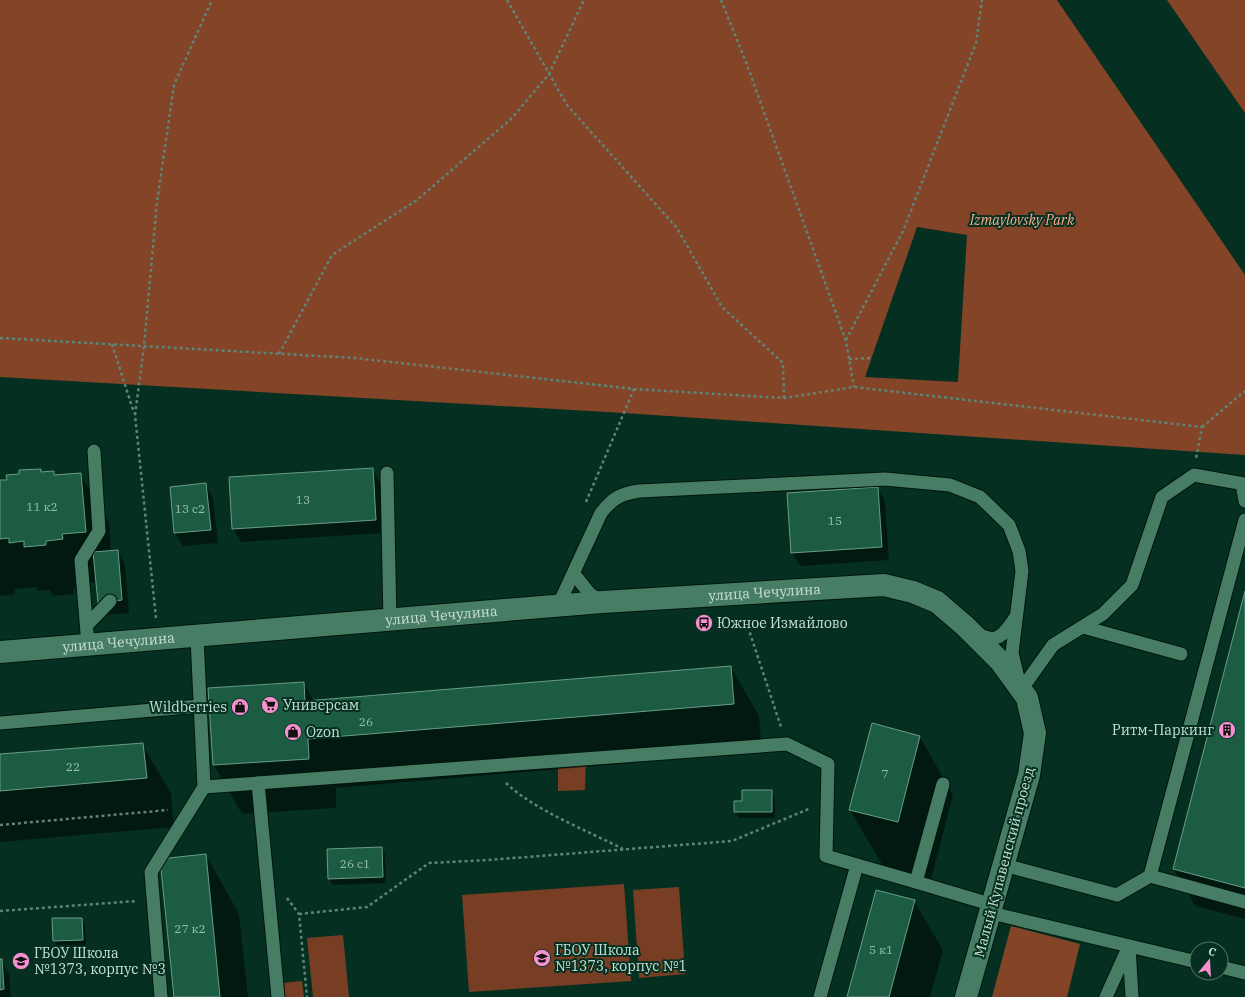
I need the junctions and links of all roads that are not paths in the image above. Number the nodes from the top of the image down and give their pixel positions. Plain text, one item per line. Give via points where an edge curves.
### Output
1 (94, 450) dead end
2 (387, 473) dead end
3 (1244, 484) edge
4 (1245, 501) edge
5 (1245, 520) edge
6 (574, 574) junction
7 (884, 585) joint
8 (110, 601) dead end
9 (602, 602) junction
10 (558, 606) junction
11 (1016, 616) junction
12 (390, 621) junction
13 (965, 626) junction
14 (1083, 627) junction
15 (88, 635) junction
16 (197, 636) junction
17 (0, 652) edge
18 (1180, 654) dead end
19 (1021, 690) junction
20 (200, 706) junction
21 (0, 723) edge
22 (258, 783) junction
23 (943, 784) dead end
24 (204, 787) junction
25 (857, 865) junction
26 (1004, 865) junction
27 (1150, 876) junction
28 (916, 882) junction
29 (1245, 902) edge
30 (992, 909) junction
31 (1129, 946) junction
32 (1189, 960) edge
33 (1229, 969) edge
34 (1245, 973) edge
35 (161, 997) edge
36 (278, 997) edge
37 (820, 997) edge
38 (966, 997) edge
39 (1106, 997) edge
40 (1132, 997) edge

1 - 15 lane via 99,531 81,560
2 - 12 lane
3 - 4 lane
3 - 14 lane via 1194,475 1162,497 1132,584 1103,614
5 - 27 lane
6 - 9 lane via 590,594
6 - 10 lane
6 - 11 lane via 601,513 609,503 622,494 885,479 950,485 980,497 1009,525 1019,552 1022,571
7 - 9 street, улица Чечулина
7 - 13 street, Малый Купавенский проезд via 913,592 937,602
8 - 15 lane
9 - 10 street, улица Чечулина
10 - 12 street, улица Чечулина
11 - 13 lane via 1004,634 994,639 986,639
11 - 19 lane via 1012,653
12 - 16 street, улица Чечулина
13 - 19 street, Малый Купавенский проезд via 1002,662
14 - 18 lane
14 - 19 lane via 1053,644
15 - 16 street, улица Чечулина
15 - 17 street, улица Чечулина
16 - 20 lane
19 - 26 street, Малый Купавенский проезд via 1027,698 1034,734 1029,775
20 - 21 lane
20 - 24 lane
22 - 24 lane
22 - 25 lane via 787,744 828,764 826,856
22 - 36 lane
23 - 28 lane
24 - 35 lane via 151,872
25 - 28 lane
25 - 37 lane
26 - 27 lane via 1117,895
26 - 30 street, Малый Купавенский проезд
27 - 29 lane
28 - 30 lane
30 - 31 lane
30 - 38 street, Малый Купавенский проезд
31 - 32 lane
31 - 39 lane
31 - 40 lane
33 - 34 lane

